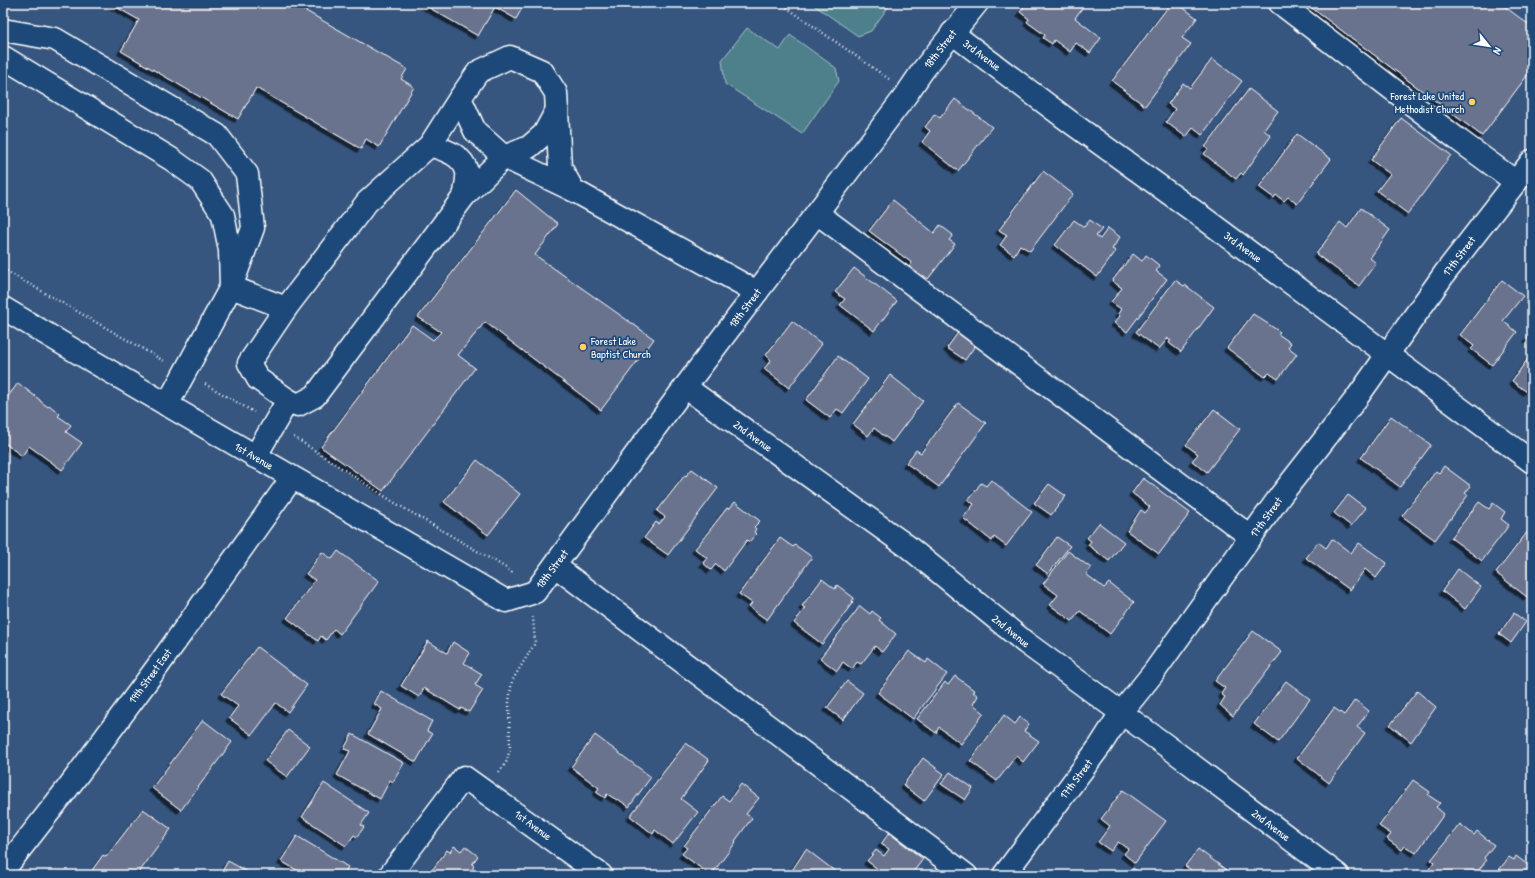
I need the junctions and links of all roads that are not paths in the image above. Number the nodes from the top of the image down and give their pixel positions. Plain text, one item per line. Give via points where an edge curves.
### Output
1 (977, 3) edge
2 (1280, 3) edge
3 (3, 30) edge
4 (952, 33) junction
5 (3, 57) edge
6 (460, 98) junction
7 (557, 110) junction
8 (430, 145) junction
9 (504, 157) junction
10 (1532, 161) edge
11 (1516, 182) junction
12 (572, 190) junction
13 (465, 195) junction
14 (817, 213) junction
15 (231, 287) junction
16 (757, 292) junction
17 (286, 308) junction
18 (4, 311) edge
19 (1388, 353) junction
20 (685, 387) junction
21 (288, 400) junction
22 (167, 405) junction
23 (255, 457) junction
24 (1532, 462) edge
25 (292, 478) junction
26 (1251, 537) junction
27 (554, 566) junction
28 (506, 601) joint
29 (1121, 714) junction
30 (3, 871) edge
31 (390, 875) edge
32 (601, 875) edge
33 (966, 875) edge
34 (1004, 875) edge
35 (1338, 875) edge

1 - 4 street, 18th Street
2 - 11 street
3 - 15 street via 55,39 217,135 247,174 253,228
4 - 14 street, 18th Street
4 - 19 street, 3rd Avenue
5 - 15 street via 171,159 200,180 223,214 230,250
6 - 7 street via 478,72 510,57 542,71 556,93
6 - 8 street
6 - 9 street via 475,131
7 - 9 street via 544,134 529,147
7 - 12 street via 560,167
8 - 13 street via 461,159 467,173
8 - 17 street via 367,202
9 - 12 street
9 - 13 street
10 - 11 street, 17th Street
11 - 19 street, 17th Street
12 - 16 street
13 - 21 street via 315,396 298,405
14 - 16 street, 18th Street
14 - 26 street
15 - 17 street
15 - 22 street
16 - 20 street, 18th Street
17 - 21 street via 249,363 258,379
18 - 22 street, 1st Avenue
19 - 24 street, 3rd Avenue
19 - 26 street, 17th Street
20 - 27 street, 18th Street
20 - 29 street, 2nd Avenue via 907,546 1026,643
21 - 23 street
22 - 23 street, 1st Avenue
23 - 25 street, 1st Avenue
25 - 28 street, 1st Avenue
25 - 30 street, 19th Street East via 85,765
26 - 29 street, 17th Street
27 - 28 street, 18th Street via 535,592
27 - 33 street
29 - 34 street, 17th Street
29 - 35 street, 2nd Avenue
31 - 32 street, 1st Avenue via 464,777

